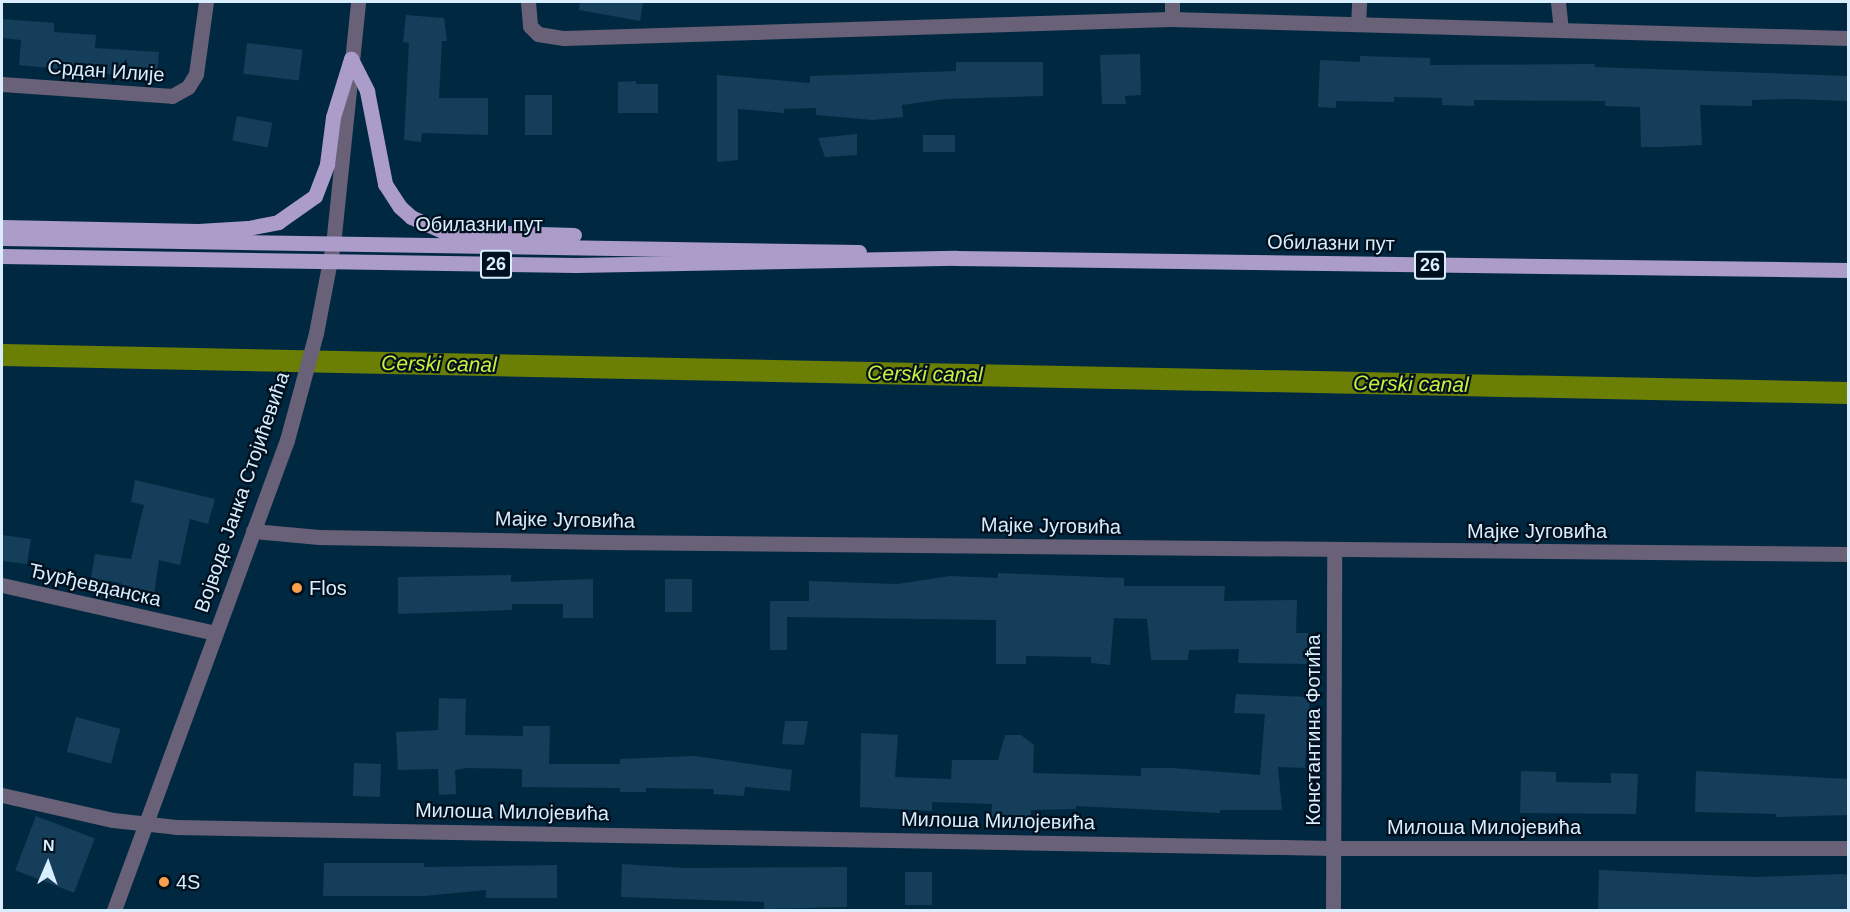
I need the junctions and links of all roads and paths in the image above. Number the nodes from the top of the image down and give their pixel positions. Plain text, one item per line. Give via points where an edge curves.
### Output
1 (206, 2) edge
2 (358, 2) edge
3 (528, 2) edge
4 (1172, 2) edge
5 (1359, 2) edge
6 (1558, 2) edge
7 (1172, 19) junction
8 (1358, 24) junction
9 (1561, 30) junction
10 (1848, 38) edge
11 (351, 59) junction
12 (2, 84) edge
13 (2, 227) edge
14 (2, 238) edge
15 (333, 244) junction
16 (704, 248) junction
17 (2, 256) edge
18 (956, 258) junction
19 (329, 262) junction
20 (1848, 270) edge
21 (253, 531) junction
22 (1334, 550) junction
23 (1848, 554) edge
24 (2, 585) edge
25 (215, 633) junction
26 (2, 795) edge
27 (147, 824) junction
28 (1333, 848) junction
29 (1848, 848) edge
30 (114, 910) edge
31 (1334, 910) edge

1 - 12 street, Срдан Илије via 196,74 188,87 172,96
2 - 11 street, Војводе Јанка Стојићевића
3 - 7 street via 530,26 538,34 564,38
4 - 7 street
5 - 8 street
6 - 9 street
7 - 8 street
8 - 9 street
9 - 10 street
11 - 13 main road via 333,117 327,164 315,196 278,222 198,231
11 - 15 street, Војводе Јанка Стојићевића
11 - 16 main road via 367,91 386,184 400,207 424,226 459,232 679,238
14 - 15 main road, Обилазни пут / 26
15 - 16 main road, Обилазни пут / 26
15 - 19 street, Војводе Јанка Стојићевића
16 - 18 main road, Обилазни пут / 26
17 - 19 main road, Обилазни пут / 26
18 - 19 main road, Обилазни пут / 26 via 598,265
18 - 20 main road, Обилазни пут / 26
19 - 21 street, Војводе Јанка Стојићевића via 316,333 287,440
21 - 22 street, Мајке Југовића via 319,537
21 - 25 street, Војводе Јанка Стојићевића
22 - 23 street, Мајке Југовића
22 - 28 street, Константина Фотића
24 - 25 street, Ђурђевданска
25 - 27 street, Војводе Јанка Стојићевића
26 - 27 street, Милоша Милојевића
27 - 28 street, Милоша Милојевића
27 - 30 street, Војводе Јанка Стојићевића
28 - 29 street, Милоша Милојевића
28 - 31 street, Константина Фотића

